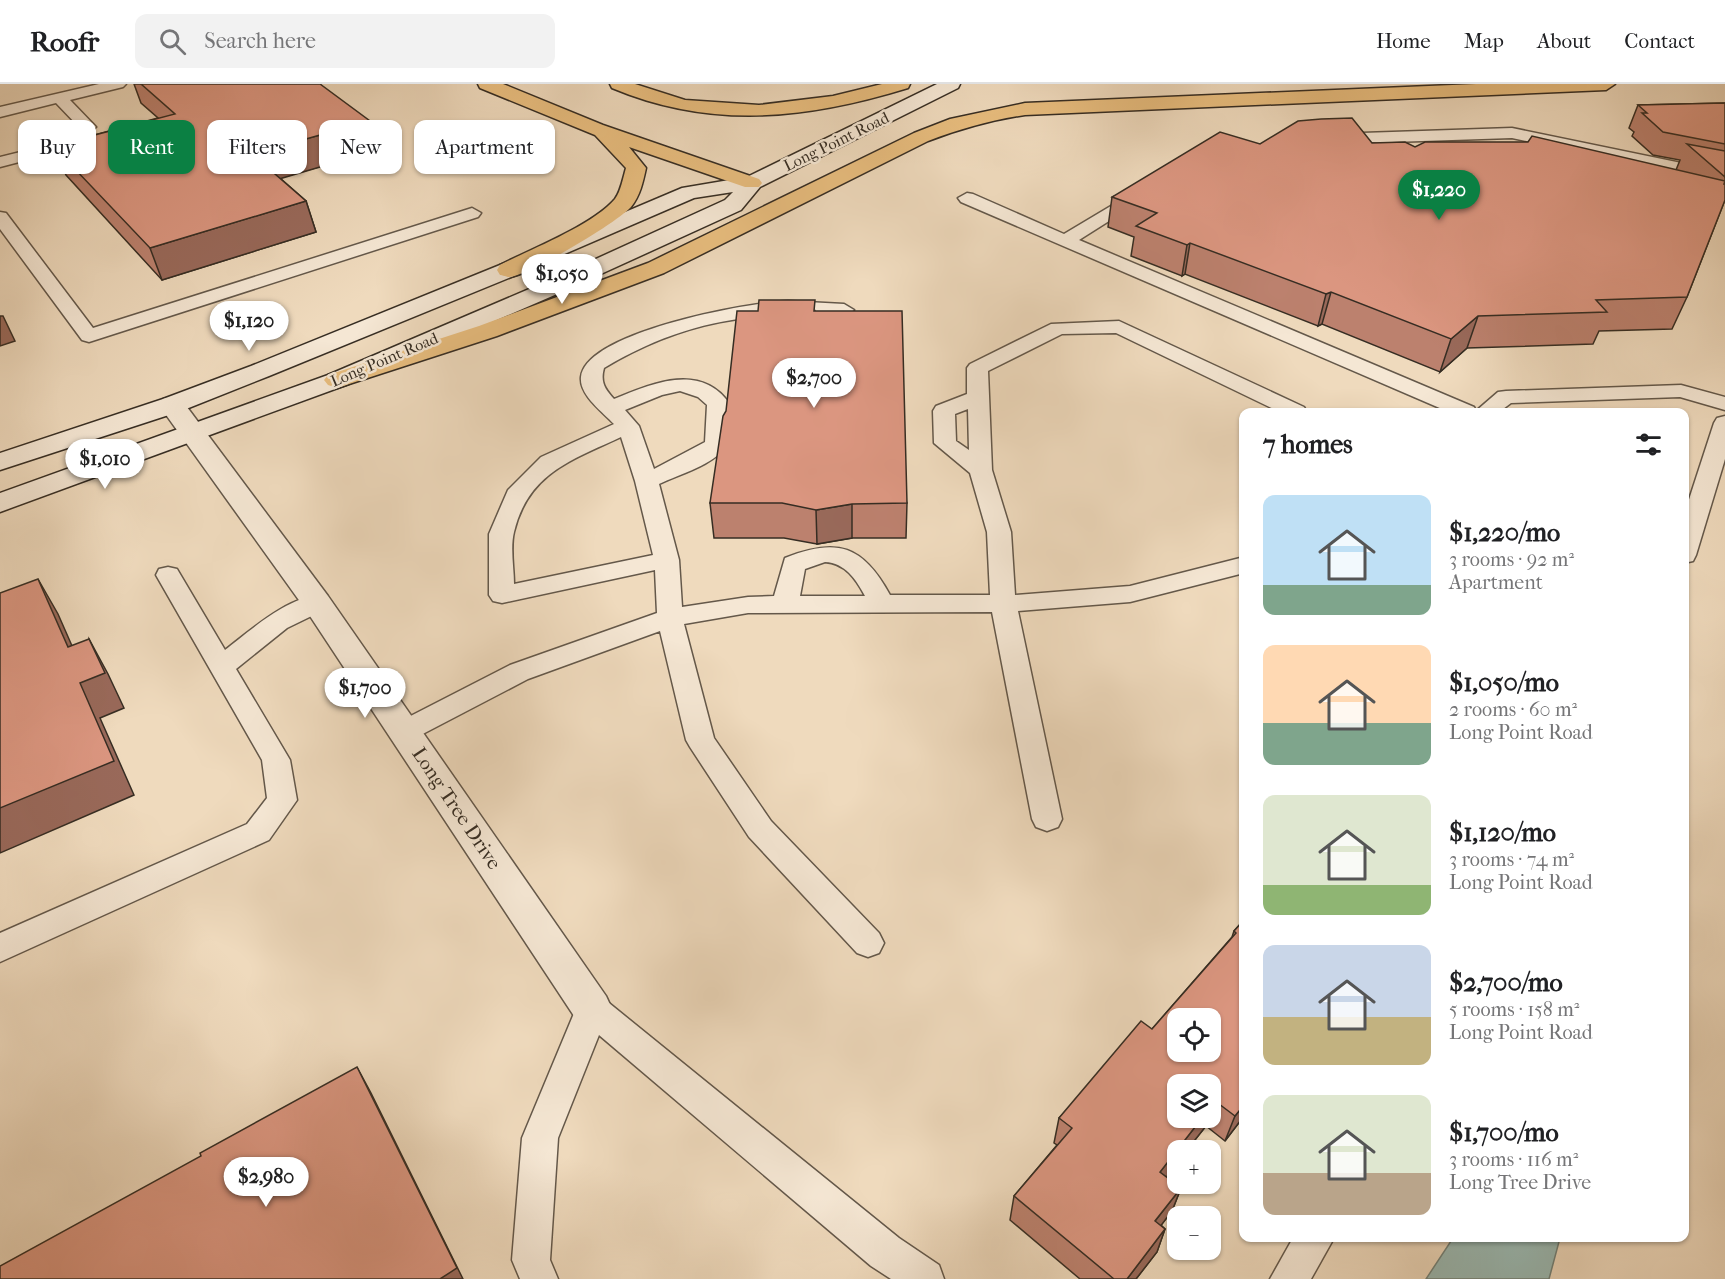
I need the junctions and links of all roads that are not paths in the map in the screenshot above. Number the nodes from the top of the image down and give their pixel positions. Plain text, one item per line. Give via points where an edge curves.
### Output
1 (118, 84) edge
2 (487, 84) edge
3 (619, 84) edge
4 (901, 84) edge
5 (951, 84) edge
6 (1606, 84) edge
7 (60, 98) junction
8 (0, 112) edge
9 (596, 129) junction
10 (1380, 137) junction
11 (1315, 140) edge
12 (1394, 153) edge
13 (0, 162) edge
14 (1725, 177) edge
15 (752, 183) junction
16 (1153, 185) edge
17 (967, 198) dead end
18 (472, 213) dead end
19 (0, 217) edge
20 (1065, 241) junction
21 (508, 270) junction
22 (844, 310) edge
23 (337, 380) junction
24 (978, 397) junction
25 (1725, 404) edge
26 (172, 405) junction
27 (613, 407) junction
28 (1288, 408) edge
29 (1458, 408) edge
30 (1491, 408) edge
31 (1725, 423) edge
32 (628, 426) junction
33 (195, 433) junction
34 (0, 462) edge
35 (981, 470) junction
36 (647, 481) junction
37 (0, 503) edge
38 (1691, 506) edge
39 (667, 560) junction
40 (1239, 566) edge
41 (168, 575) dead end
42 (1003, 602) junction
43 (317, 603) junction
44 (882, 604) junction
45 (785, 605) junction
46 (670, 618) junction
47 (221, 667) junction
48 (405, 731) junction
49 (1047, 819) dead end
50 (868, 943) dead end
51 (0, 948) edge
52 (592, 1009) junction
53 (1312, 1242) edge
54 (539, 1279) edge
55 (925, 1279) edge
56 (1289, 1279) edge

1 - 7 lane
2 - 9 highway
3 - 4 highway via 669,101 744,110 815,106
5 - 15 main road, Long Point Road
6 - 23 highway via 1140,103 993,114 921,138 656,268 488,331
7 - 8 lane
7 - 13 lane via 88,127 67,145
9 - 15 highway
9 - 21 highway via 636,168 622,205
10 - 11 lane
10 - 12 lane
10 - 14 lane via 1512,133
15 - 21 main road, Long Point Road via 689,192
15 - 23 main road, Long Point Road via 734,205
16 - 20 lane
17 - 20 lane
18 - 19 lane via 89,336
20 - 29 lane
21 - 26 main road, Long Point Road
22 - 27 lane via 772,308 728,314 649,337 595,365 591,378 595,391
23 - 33 main road, Long Point Road
24 - 28 lane via 977,368 987,363 1058,328 1119,327
24 - 35 lane
24 - 35 lane via 944,411 945,443
25 - 30 lane via 1682,391 1634,386 1533,389 1506,397
26 - 33 main road, Long Tree Drive
26 - 34 main road, Long Point Road
27 - 32 lane
27 - 36 lane via 670,385 691,384 707,391 718,403 716,445
31 - 38 lane
32 - 36 lane
32 - 39 lane via 549,462 516,495 501,534 502,595
33 - 37 main road, Long Point Road
33 - 43 main road, Long Tree Drive
35 - 42 lane via 999,532
36 - 39 lane
39 - 46 lane
40 - 42 lane via 1130,594
41 - 47 lane
42 - 44 lane
42 - 49 lane
43 - 47 lane via 278,622
43 - 48 main road, Long Tree Drive
44 - 45 lane
44 - 45 lane via 867,574 852,560 833,553 814,554 794,564
45 - 46 lane via 748,605
46 - 48 lane via 519,672
46 - 50 lane via 700,740 760,829
47 - 51 lane via 276,760 282,800 258,832
48 - 52 main road, Long Tree Drive
52 - 54 lane via 540,1138 531,1260
52 - 55 lane via 885,1252
53 - 56 lane

